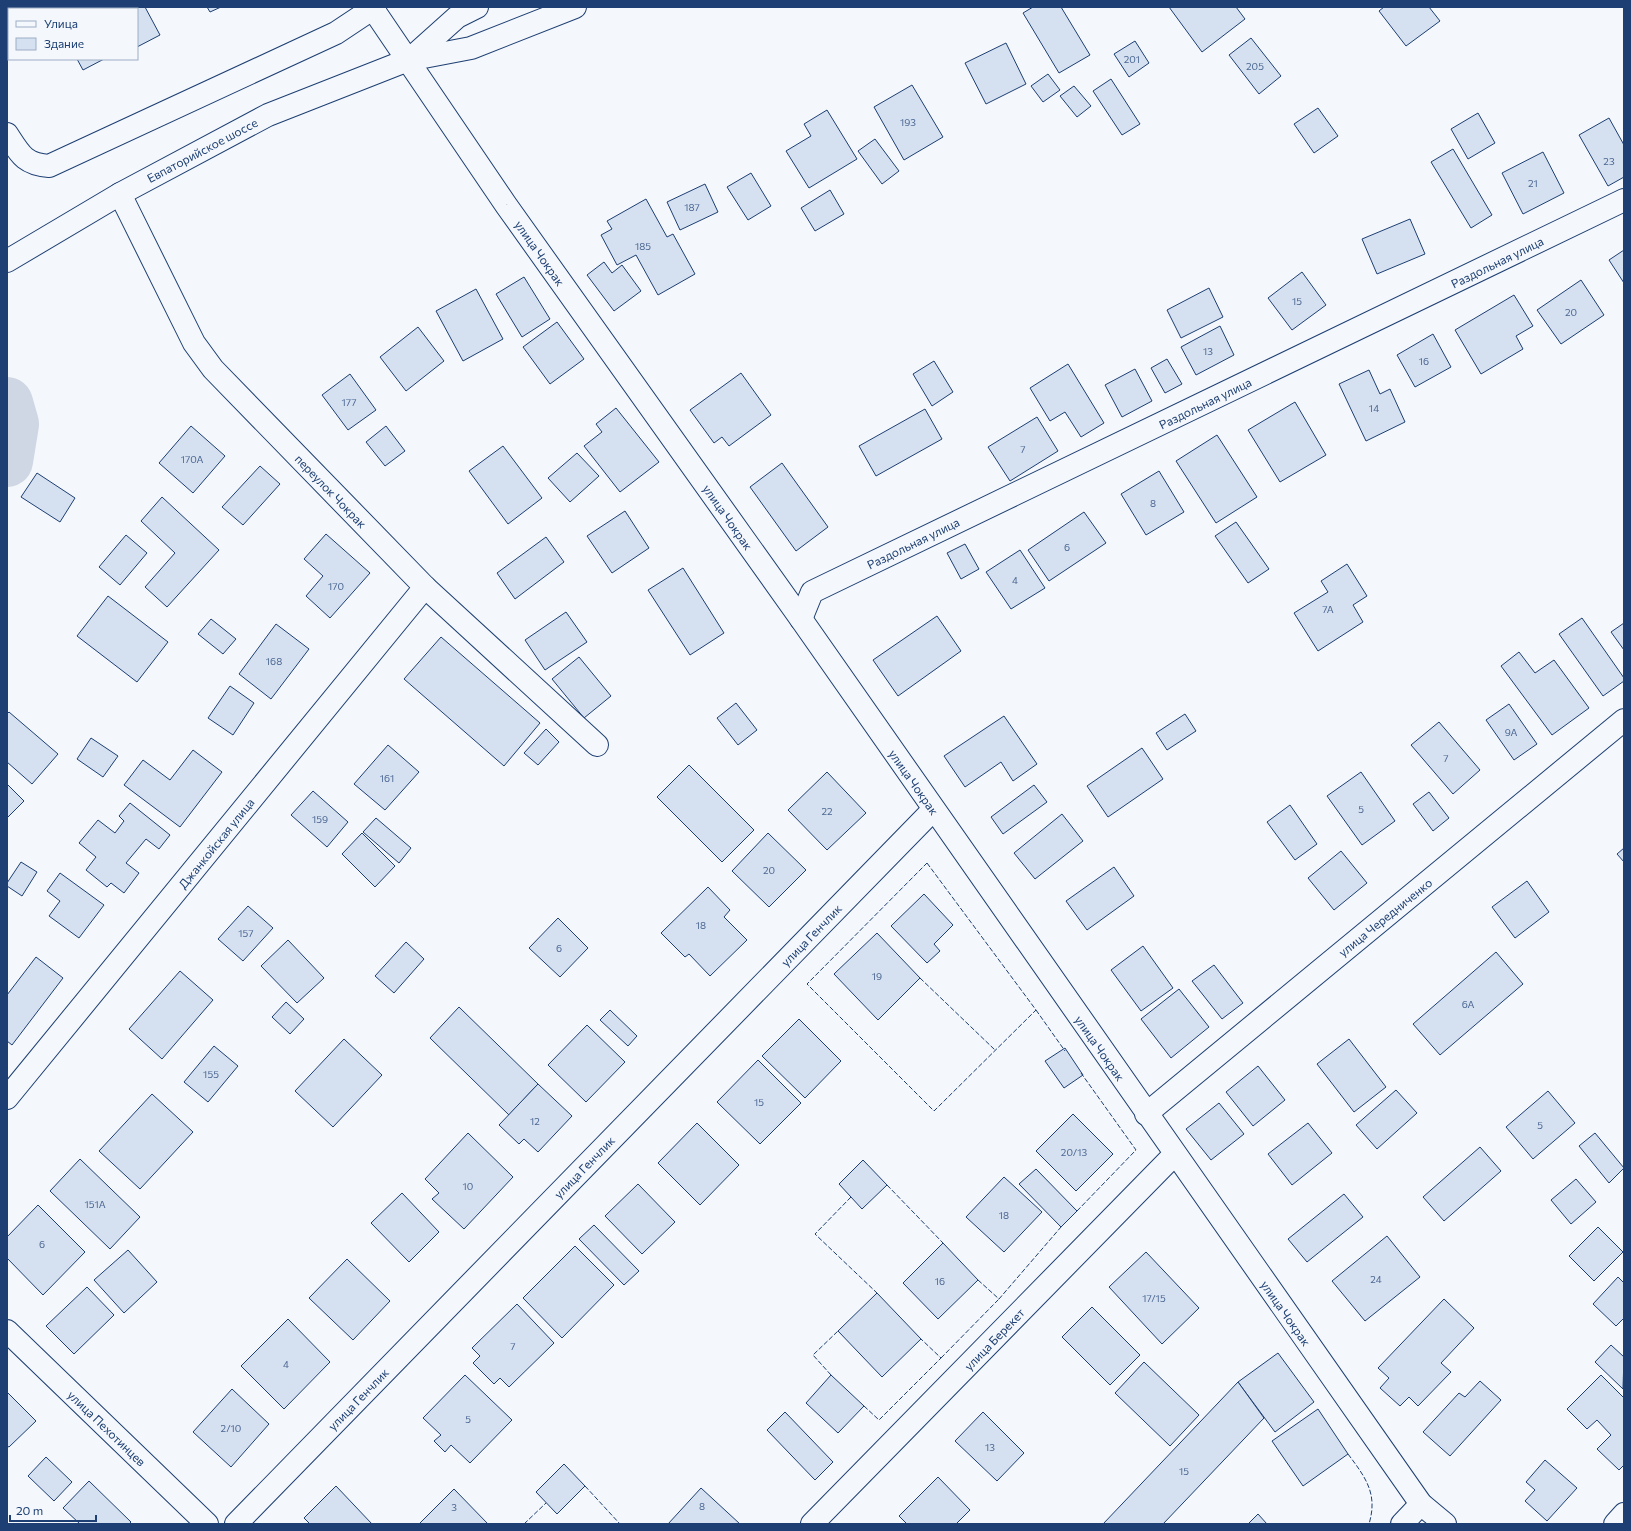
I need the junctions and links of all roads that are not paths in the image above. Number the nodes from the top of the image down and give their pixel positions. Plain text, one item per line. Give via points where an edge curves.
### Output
1 (478, 7) edge
2 (575, 7) edge
3 (374, 8) edge
4 (408, 60) junction
5 (7, 134) edge
6 (120, 194) junction
7 (1624, 200) edge
8 (7, 261) edge
9 (424, 587) junction
10 (800, 619) junction
11 (1624, 720) edge
12 (597, 745) dead end
13 (933, 810) junction
14 (7, 1098) edge
15 (1146, 1114) junction
16 (1175, 1154) junction
17 (7, 1331) edge
18 (1420, 1504) junction
19 (1624, 1514) edge
20 (207, 1524) edge
21 (236, 1524) edge
22 (812, 1524) edge
23 (1402, 1524) edge
24 (1445, 1524) edge
25 (1615, 1524) edge

1 - 4 street, Евпаторийское шоссе via 457,17
2 - 4 street, Евпаторийское шоссе via 471,48
3 - 4 street, улица Чокрак
3 - 5 street via 336,33 49,166 35,165 22,157
4 - 6 street, Евпаторийское шоссе via 268,115
4 - 10 street, улица Чокрак via 506,205
6 - 8 street, Евпаторийское шоссе
6 - 9 street, переулок Чокрак via 194,343 213,369
7 - 10 street, Раздольная улица via 812,592
9 - 12 street, переулок Чокрак
9 - 14 street, Джанкойская улица
10 - 13 street, улица Чокрак
11 - 15 street, улица Чередниченко
13 - 15 street, улица Чокрак
13 - 21 street, улица Генчлик
15 - 16 street, улица Чокрак
16 - 18 street, улица Чокрак
16 - 22 street, улица Берекет
17 - 20 street, улица Пехотинцев
18 - 23 street
18 - 24 street, улица Чокрак
19 - 25 street

